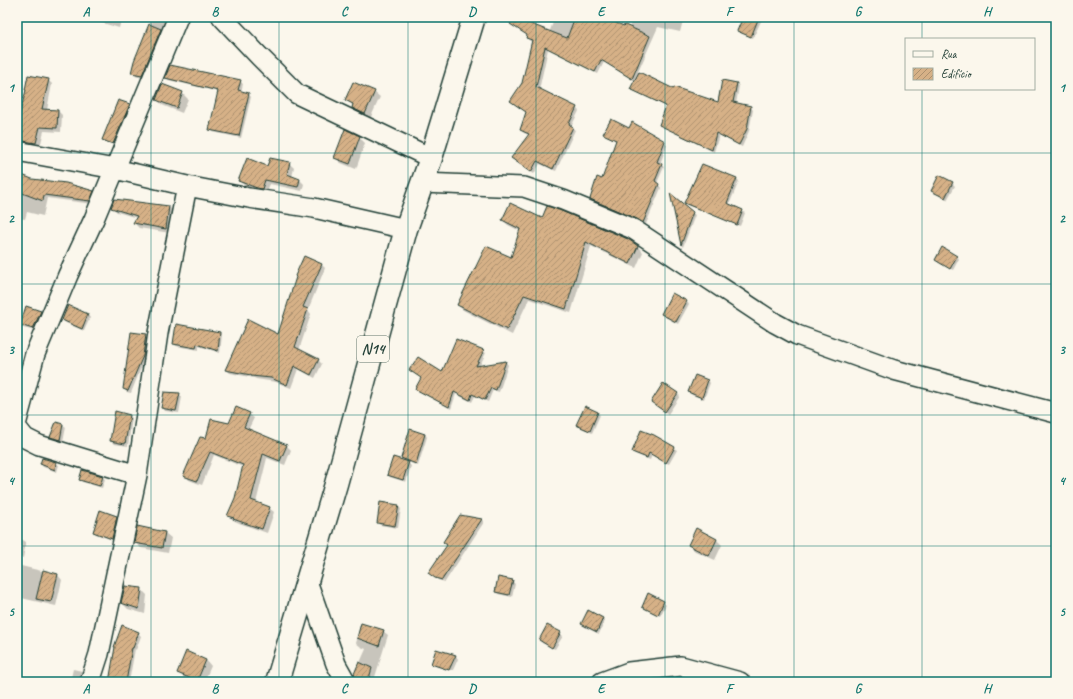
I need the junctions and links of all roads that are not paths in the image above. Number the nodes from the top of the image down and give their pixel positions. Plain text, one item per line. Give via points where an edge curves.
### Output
1 (178, 17) edge
2 (222, 17) edge
3 (474, 17) edge
4 (17, 152) edge
5 (431, 158) junction
6 (115, 169) junction
7 (422, 183) junction
8 (187, 186) junction
9 (406, 229) junction
10 (1056, 413) edge
11 (17, 421) edge
12 (17, 428) edge
13 (137, 475) junction
14 (307, 581) junction
15 (90, 682) edge
16 (276, 682) edge
17 (346, 682) edge
18 (602, 682) edge
19 (740, 682) edge

1 - 6 street
2 - 5 street via 297,94
3 - 5 main road, N14
4 - 6 street
5 - 7 main road, N14
6 - 8 street
6 - 11 street via 35,354
7 - 9 main road, N14
7 - 10 street via 524,187 563,200 633,229 797,335 894,370
8 - 9 street via 314,208
8 - 13 street via 158,333
9 - 14 main road, N14
12 - 13 street via 25,438 39,445
13 - 15 street via 99,654
14 - 16 main road, N14
14 - 17 street via 336,664
18 - 19 street via 629,672 681,666

